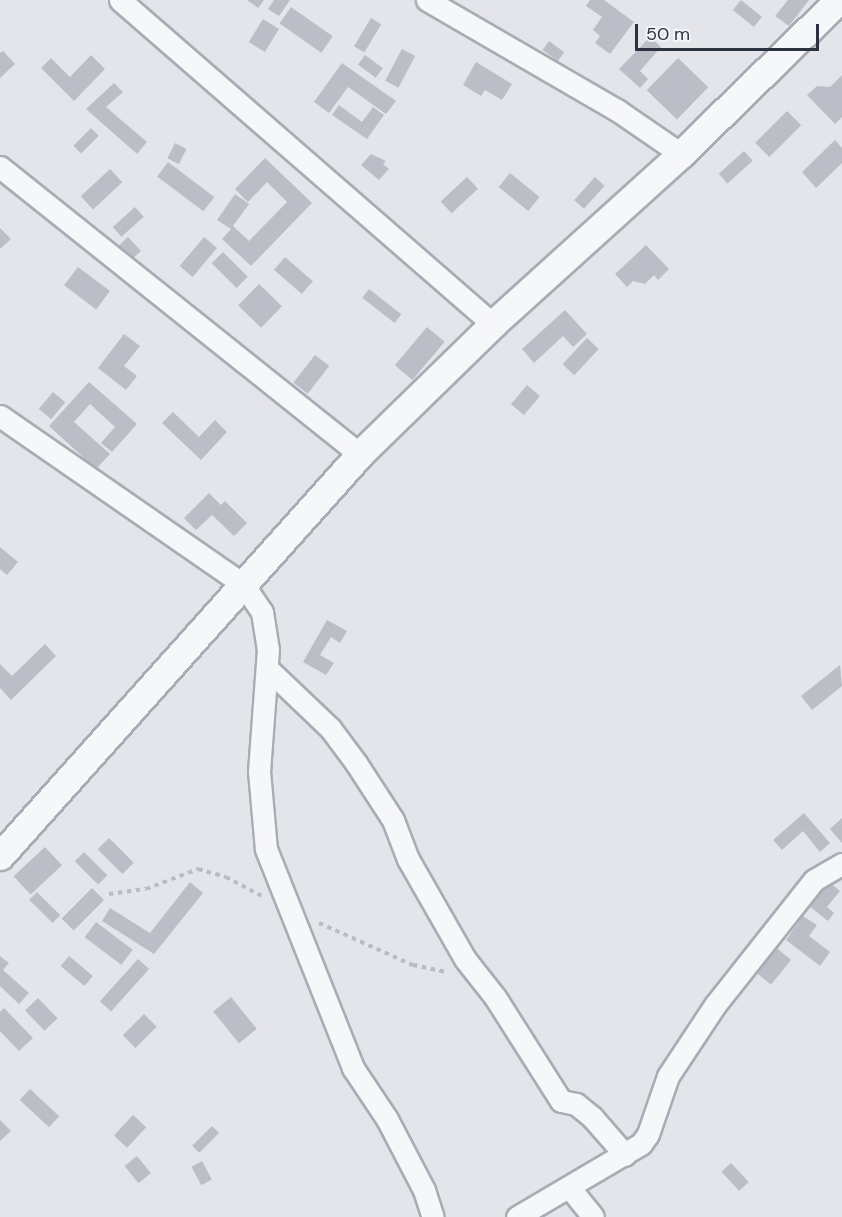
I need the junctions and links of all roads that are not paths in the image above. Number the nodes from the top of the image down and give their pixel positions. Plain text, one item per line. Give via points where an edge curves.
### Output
1 (120, 0) edge
2 (428, 0) edge
3 (838, 0) edge
4 (681, 154) junction
5 (0, 166) edge
6 (493, 324) junction
7 (0, 416) edge
8 (360, 454) junction
9 (243, 584) junction
10 (268, 669) junction
11 (0, 856) edge
12 (842, 864) edge
13 (625, 1155) junction
14 (569, 1187) junction
15 (433, 1217) edge
16 (517, 1217) edge
17 (592, 1217) edge

1 - 6 street
2 - 4 street via 597,97
3 - 4 street
4 - 6 street
5 - 8 street
6 - 8 street
7 - 9 street
8 - 9 street
9 - 10 street via 262,612 268,633
9 - 11 street
10 - 13 street via 330,728 356,764 393,820 408,859 465,959 495,997 561,1101 576,1104 592,1117
10 - 15 street via 259,771 266,849 353,1068 387,1119 424,1190
12 - 13 street via 814,880 716,1005 668,1076 648,1134
13 - 14 street
14 - 16 street
14 - 17 street

